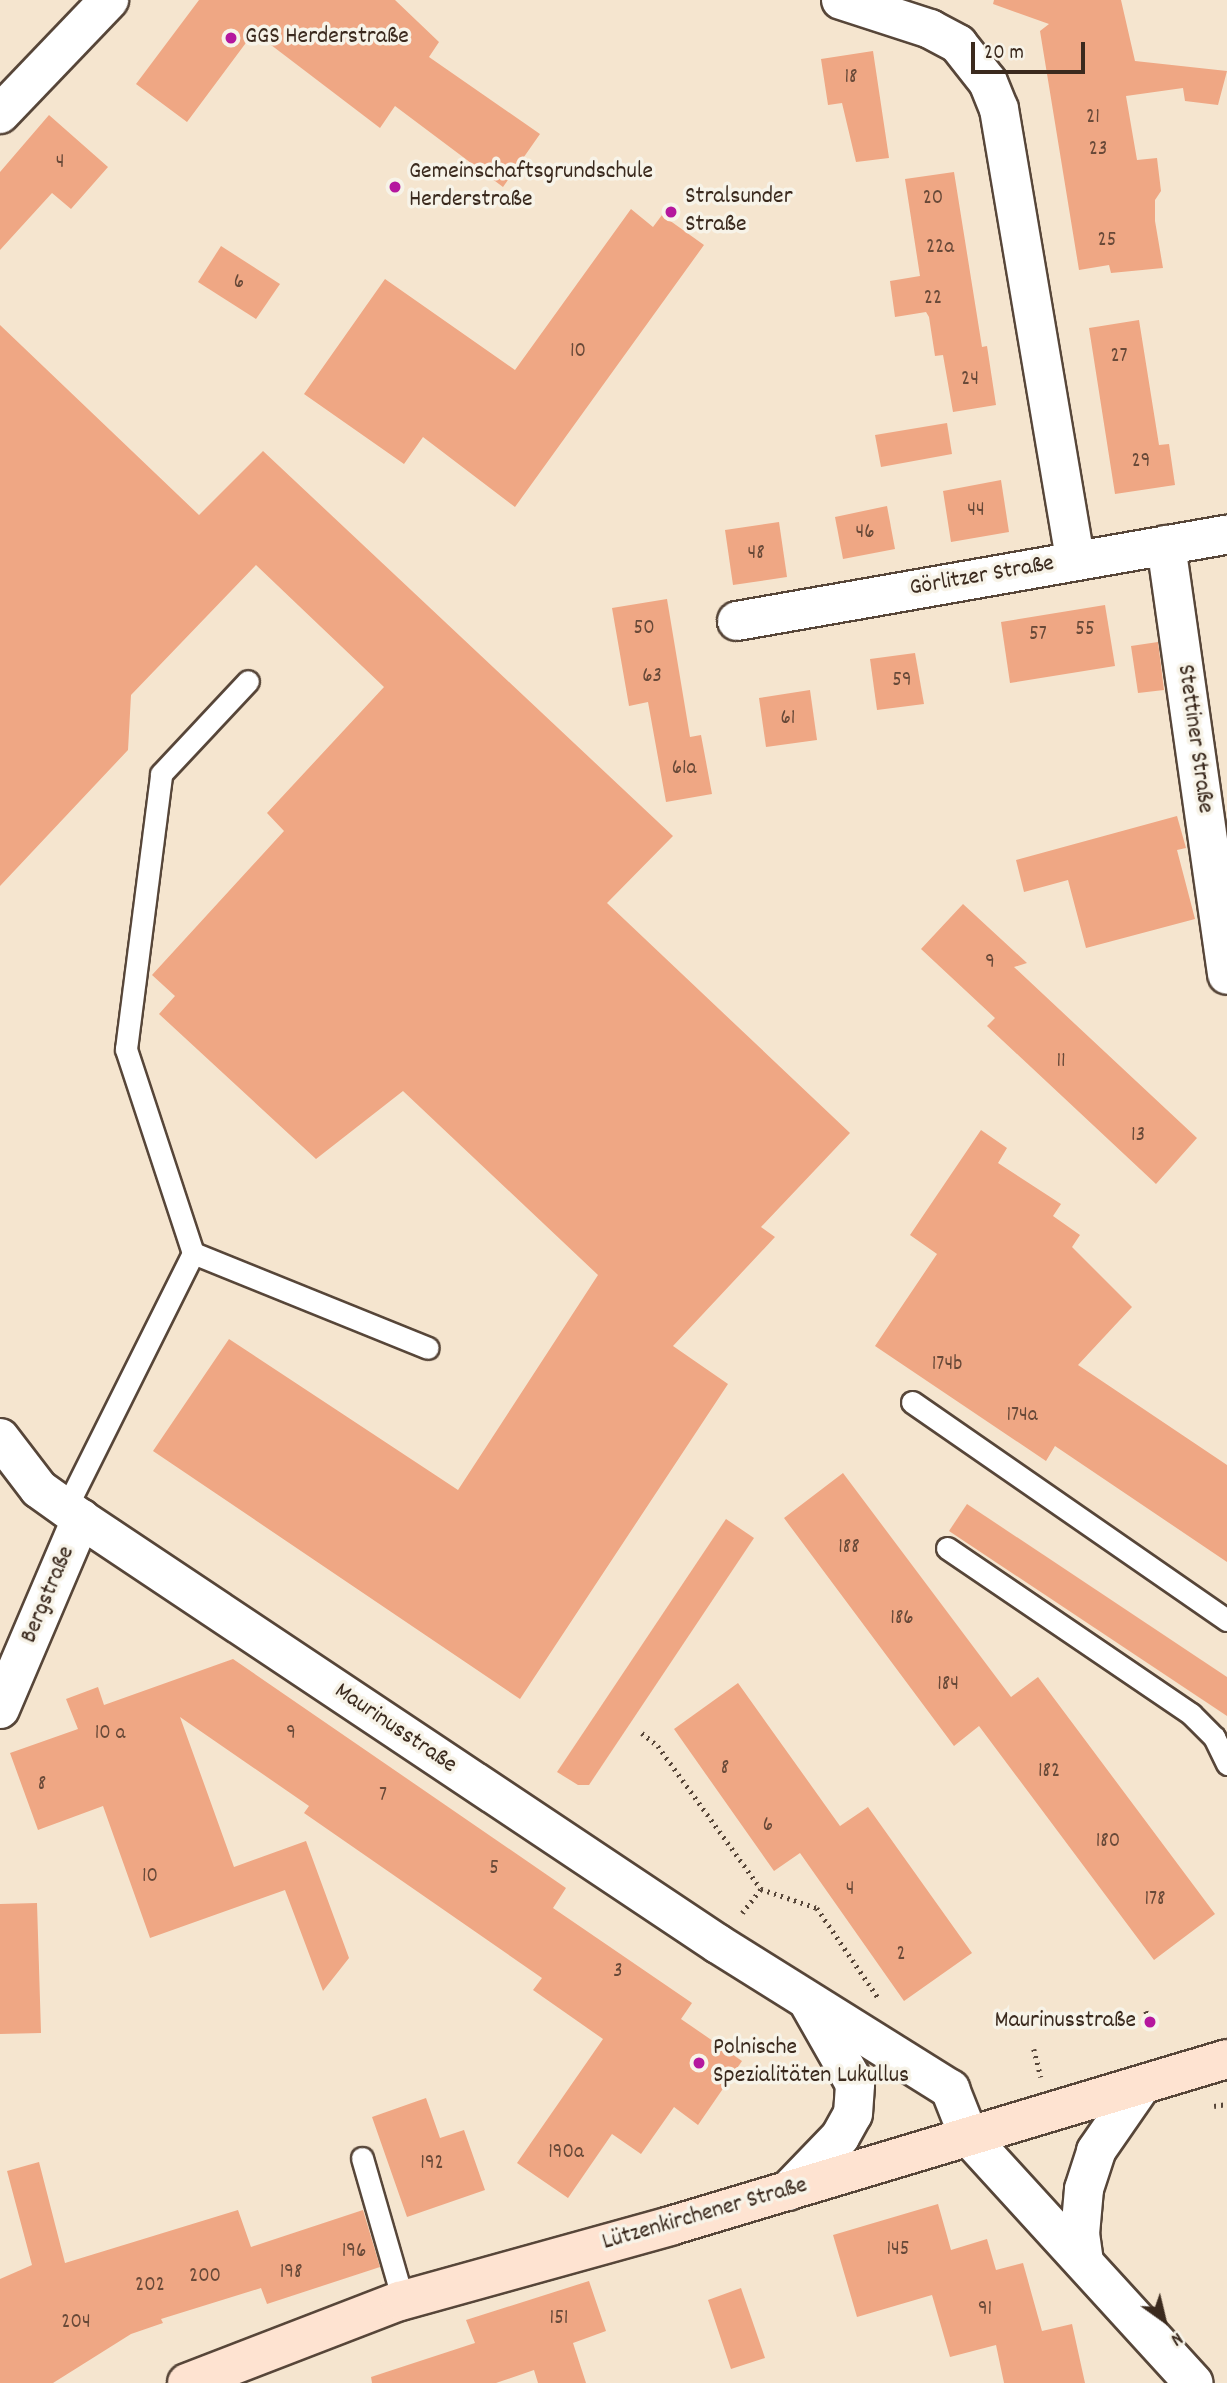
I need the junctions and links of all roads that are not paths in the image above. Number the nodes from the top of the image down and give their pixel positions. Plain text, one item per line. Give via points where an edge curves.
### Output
1 (109, 0) edge
2 (841, 0) edge
3 (0, 114) edge
4 (1227, 535) edge
5 (1166, 545) junction
6 (1075, 560) junction
7 (737, 621) dead end
8 (248, 681) dead end
9 (1227, 975) edge
10 (193, 1253) junction
11 (428, 1348) dead end
12 (912, 1402) dead end
13 (0, 1438) edge
14 (73, 1514) junction
15 (947, 1548) dead end
16 (1227, 1620) edge
17 (0, 1709) edge
18 (1227, 1764) edge
19 (808, 2000) junction
20 (1227, 2059) edge
21 (1141, 2086) junction
22 (969, 2137) junction
23 (362, 2158) dead end
24 (788, 2191) junction
25 (1084, 2262) junction
26 (403, 2300) junction
27 (187, 2383) edge
28 (1194, 2383) edge

1 - 3 street
2 - 6 street via 930,29 958,44 988,82 999,109
4 - 5 street, Görlitzer Straße
5 - 6 street, Görlitzer Straße
5 - 9 street, Stettiner Straße
6 - 7 street, Görlitzer Straße
8 - 10 lane via 161,774 126,1049
10 - 11 lane
10 - 14 lane
12 - 16 lane
13 - 14 street, Maurinusstraße via 39,1489
14 - 17 street, Bergstraße
14 - 19 street, Maurinusstraße
15 - 18 lane via 1191,1714 1214,1737
19 - 22 street, Maurinusstraße via 950,2089
19 - 24 street, Maurinusstraße via 856,2084 853,2114 840,2137
20 - 21 main road, Lützenkirchener Straße
21 - 22 main road, Lützenkirchener Straße
21 - 25 street via 1096,2151 1084,2189 1080,2234
22 - 24 main road, Lützenkirchener Straße
22 - 25 street
23 - 26 lane
24 - 26 main road, Lützenkirchener Straße
25 - 28 street
26 - 27 main road, Lützenkirchener Straße

